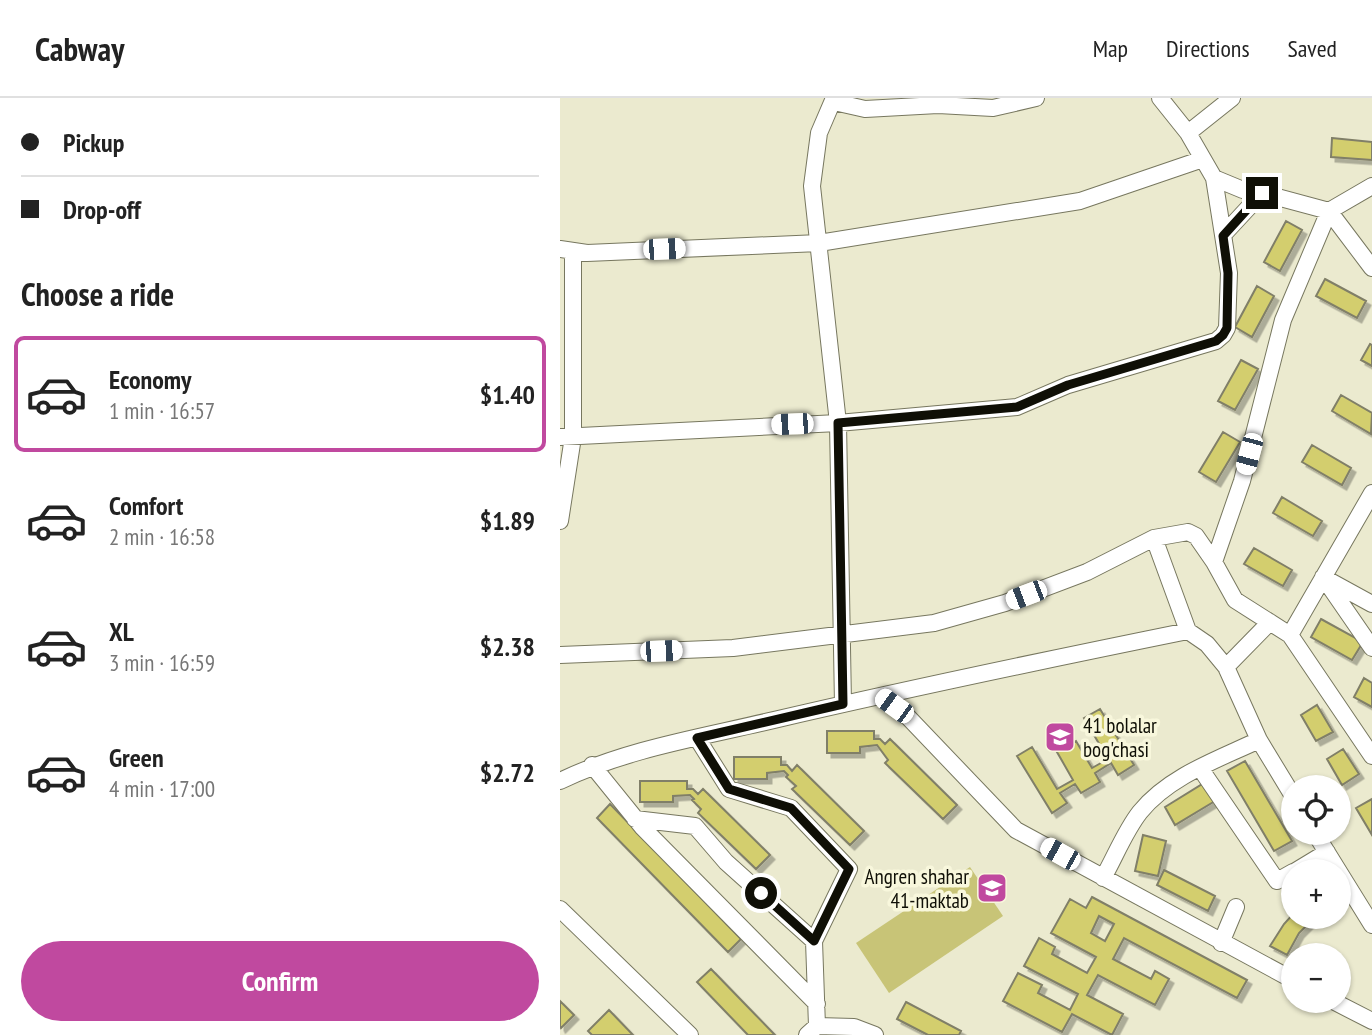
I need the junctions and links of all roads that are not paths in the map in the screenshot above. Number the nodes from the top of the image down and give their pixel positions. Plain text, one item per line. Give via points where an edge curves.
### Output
1 (1036, 98) edge
2 (1232, 98) edge
3 (834, 100) edge
4 (1164, 101) edge
5 (1188, 133) junction
6 (1203, 159) junction
7 (1214, 178) junction
8 (1372, 186) edge
9 (1262, 193) junction
10 (1329, 211) junction
11 (1223, 236) junction
12 (819, 243) junction
13 (566, 250) edge
14 (1372, 268) edge
15 (838, 423) junction
16 (566, 437) edge
17 (1372, 493) edge
18 (560, 521) edge
19 (1154, 538) junction
20 (1214, 562) junction
21 (1323, 577) junction
22 (1372, 604) edge
23 (1270, 622) junction
24 (1188, 631) junction
25 (841, 634) junction
26 (1290, 635) junction
27 (1372, 648) edge
28 (560, 654) edge
29 (1226, 667) junction
30 (880, 696) junction
31 (843, 704) junction
32 (697, 738) junction
33 (1259, 740) junction
34 (1372, 756) edge
35 (592, 765) junction
36 (1200, 768) junction
37 (1281, 776) edge
38 (560, 781) edge
39 (635, 819) junction
40 (1323, 845) edge
41 (1327, 852) junction
42 (1315, 859) edge
43 (1103, 878) junction
44 (1281, 879) edge
45 (1236, 906) dead end
46 (560, 909) edge
47 (1372, 925) edge
48 (814, 941) junction
49 (1222, 943) junction
50 (1281, 974) edge
51 (817, 1004) junction
52 (1351, 1010) edge
53 (1372, 1021) edge
54 (812, 1030) edge
55 (690, 1035) edge
56 (875, 1035) edge

1 - 3 street via 993,108 865,109
2 - 5 street
3 - 12 street via 819,133 812,186
4 - 5 street
5 - 6 street
6 - 7 street
6 - 12 street via 1080,201
7 - 9 street
7 - 11 street
8 - 10 street
9 - 10 street
9 - 11 street
10 - 14 street
10 - 20 street via 1283,320 1242,481
11 - 15 street via 1227,328 1216,341 1068,385 1017,407
12 - 13 street via 587,253
12 - 15 street
13 - 16 street
15 - 16 street
15 - 25 street
16 - 18 street
17 - 21 street
19 - 20 street via 1191,533
19 - 24 street
19 - 25 street via 1087,572 1005,603 934,623
20 - 23 street via 1234,600
21 - 22 street
21 - 26 street
21 - 27 street
23 - 26 street
23 - 29 street
24 - 29 street via 1207,643
24 - 30 street
25 - 28 street via 733,648
25 - 31 street
26 - 34 street
29 - 33 street
30 - 31 street
30 - 43 street via 908,717 1016,830
31 - 32 street
32 - 35 street
32 - 48 street via 729,789 791,808 849,869
33 - 36 street
33 - 37 street
35 - 38 street
35 - 39 street
36 - 43 street via 1167,787 1138,814
36 - 44 street via 1277,881
39 - 48 street via 695,826 726,862
39 - 51 street
40 - 41 street
41 - 42 street
41 - 47 street
43 - 49 street
45 - 49 street
46 - 55 street
48 - 51 street
49 - 50 street
51 - 54 street
52 - 53 street
54 - 56 street via 854,1027

